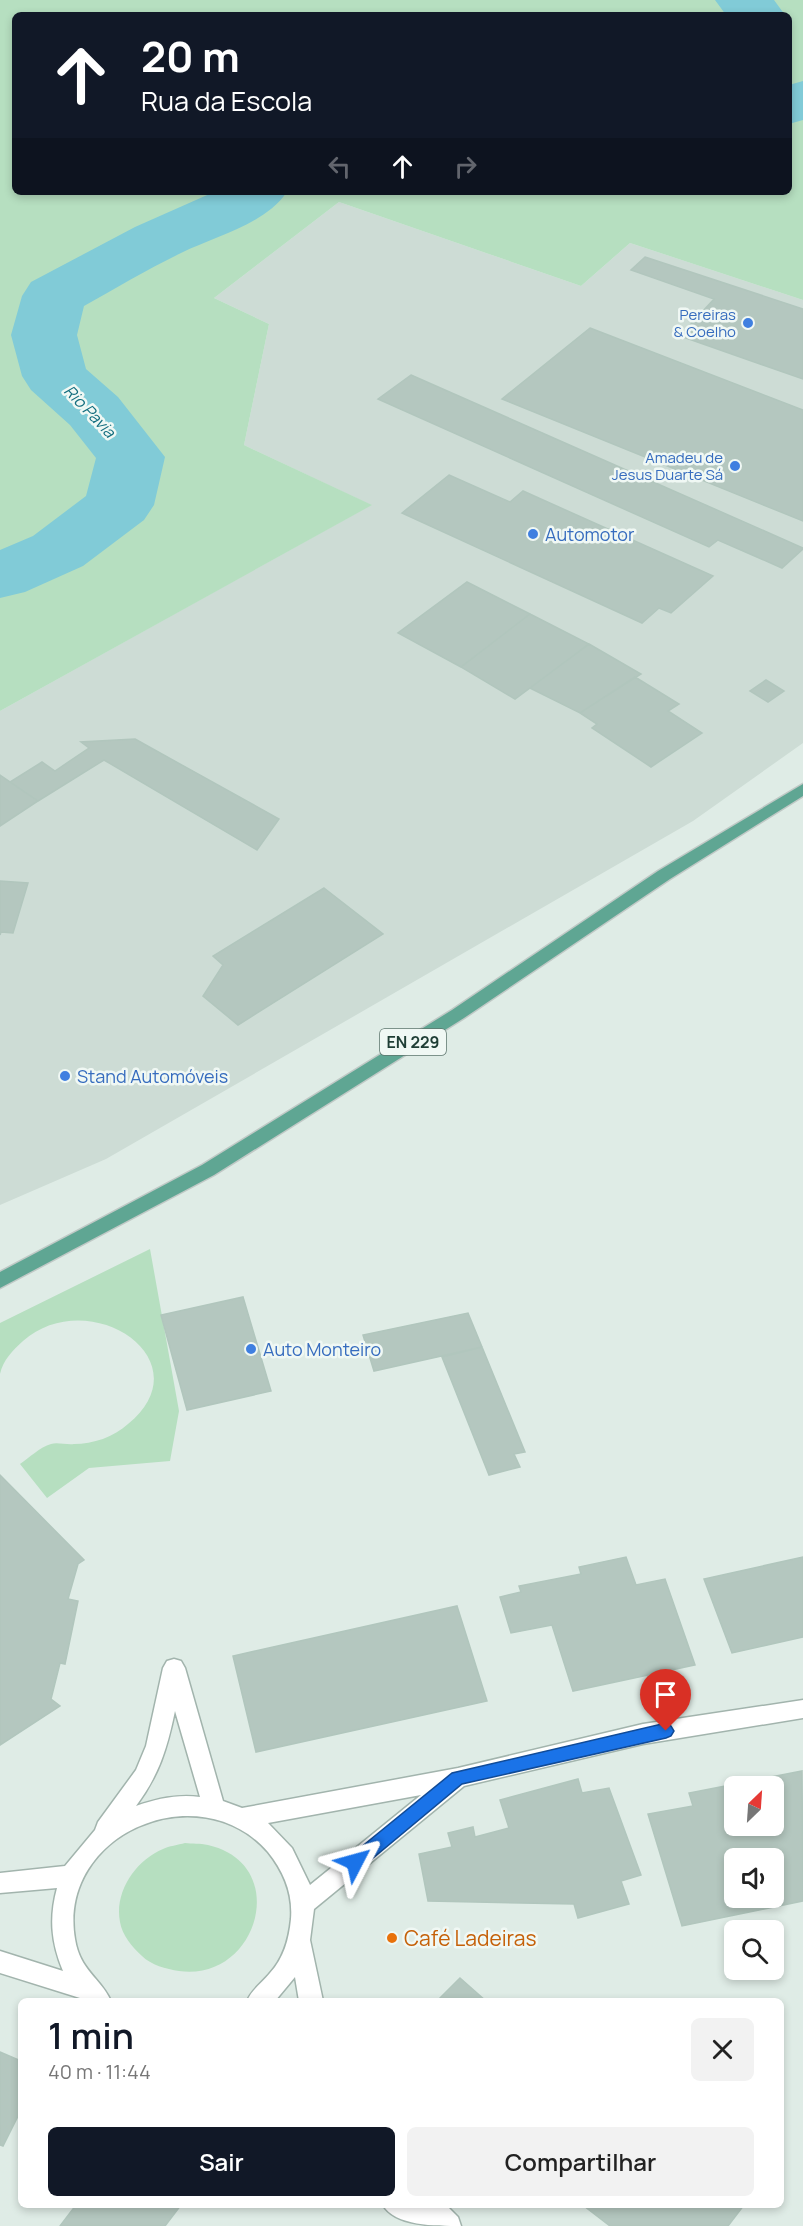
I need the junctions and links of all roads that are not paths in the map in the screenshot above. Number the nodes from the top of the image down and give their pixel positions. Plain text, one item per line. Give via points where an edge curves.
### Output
1 (803, 789) edge
2 (4, 1278) edge
3 (803, 1709) edge
4 (458, 1778) junction
5 (214, 1807) junction
6 (244, 1817) junction
7 (95, 1843) junction
8 (72, 1876) junction
9 (0, 1883) edge
10 (303, 1904) junction
11 (299, 1942) junction
12 (0, 1962) edge
13 (92, 1994) edge
14 (262, 1998) edge
15 (310, 1998) edge
16 (399, 2208) edge
17 (432, 2208) edge
18 (426, 2226) edge
19 (449, 2226) edge

1 - 2 main road, EN 229 via 664,875 458,1014 218,1164
3 - 4 street via 643,1734
4 - 6 street
4 - 10 street
5 - 6 street
5 - 7 street via 182,1804 151,1810 120,1823
5 - 7 street via 174,1668 158,1746 145,1776
6 - 10 street via 279,1846 294,1869
7 - 8 street
8 - 9 street
8 - 13 street via 62,1913 65,1952
10 - 11 street
11 - 14 street via 284,1974
11 - 15 street
12 - 13 street
16 - 18 street
17 - 19 street

